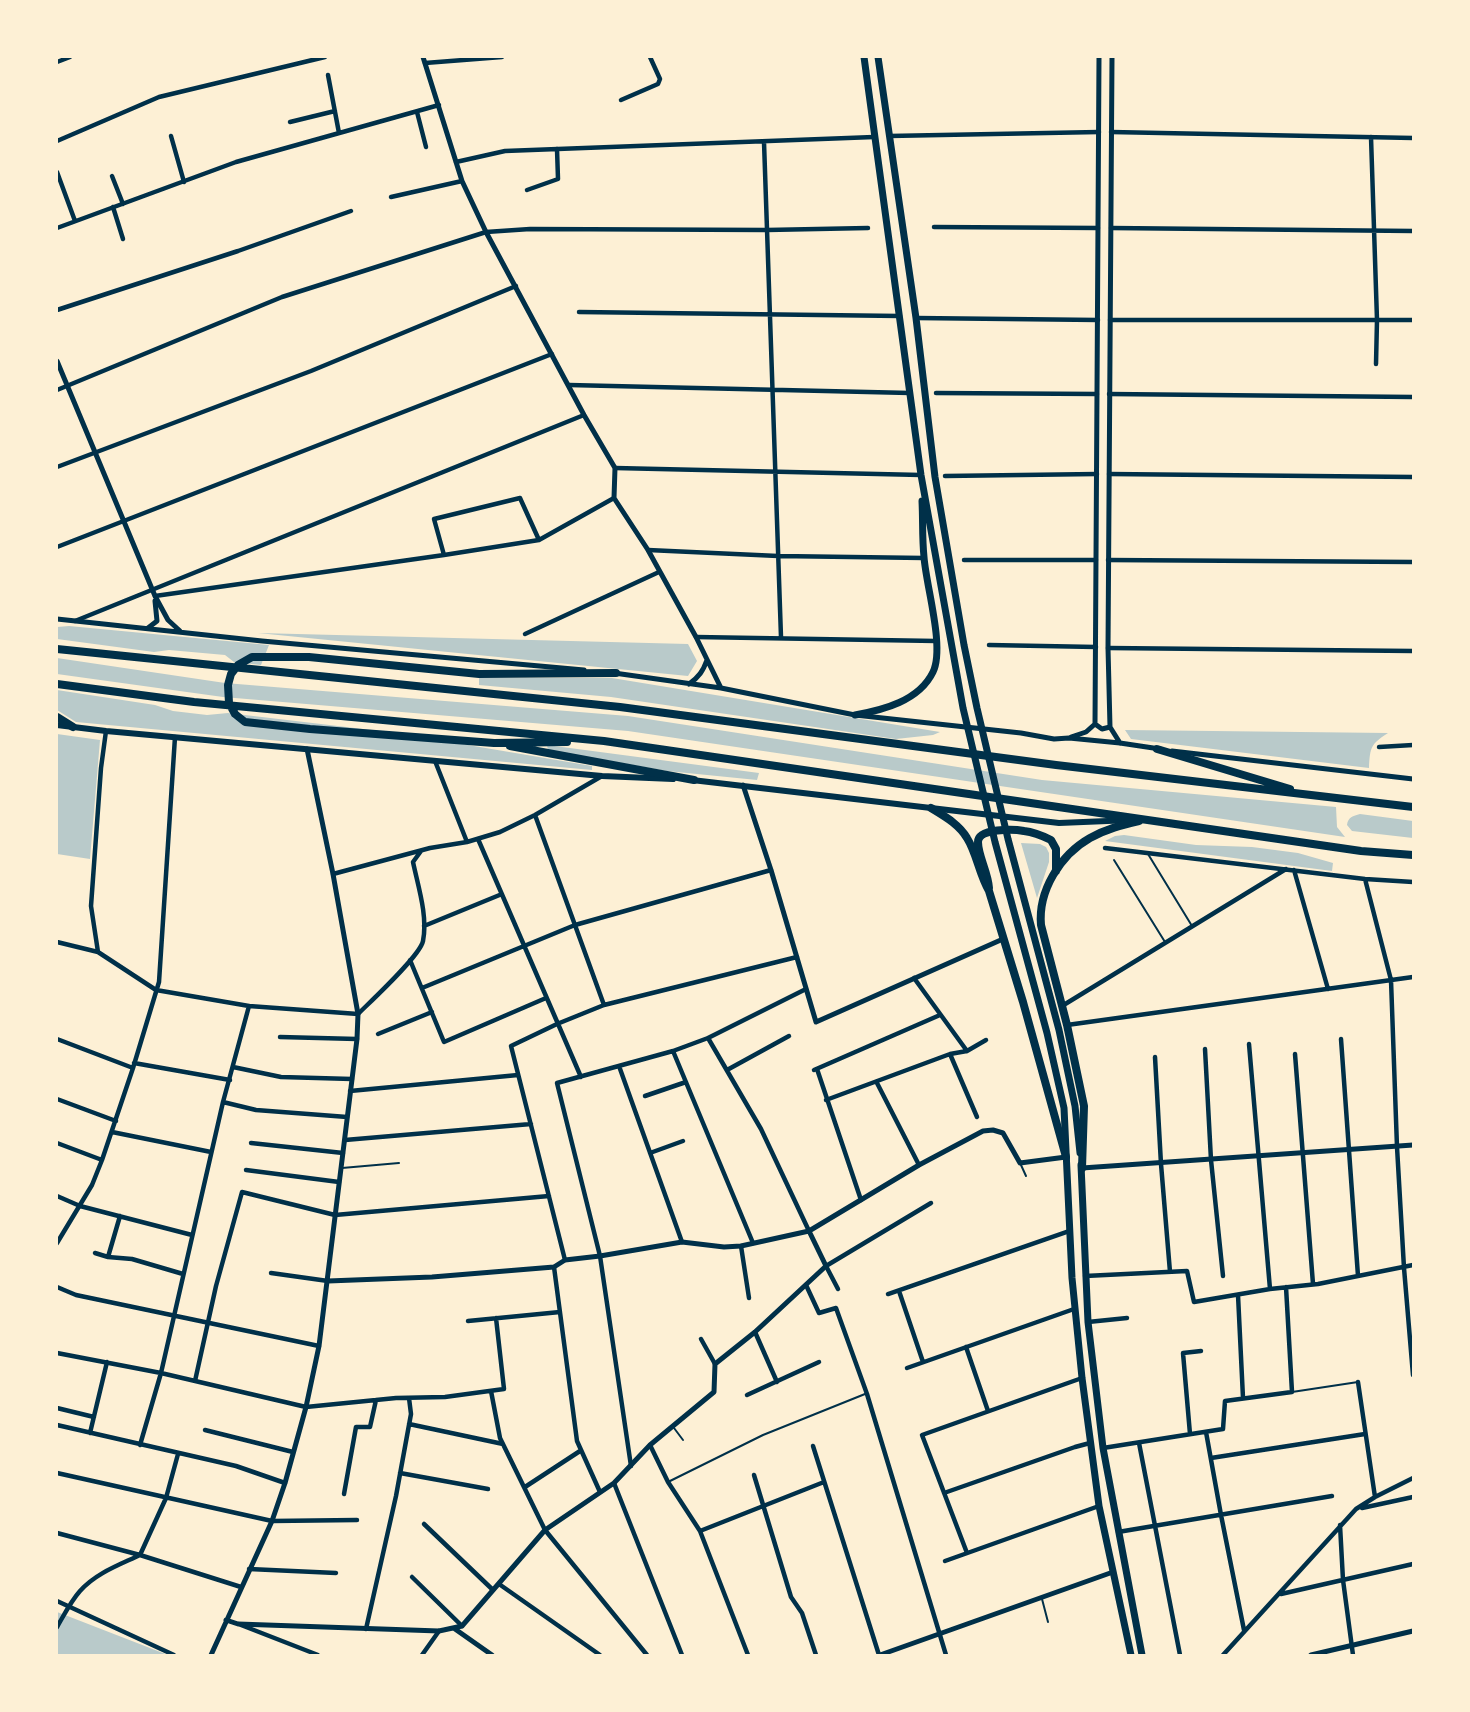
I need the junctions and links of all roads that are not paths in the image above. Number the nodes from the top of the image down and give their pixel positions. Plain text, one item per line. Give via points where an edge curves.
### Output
1 (70, 57) edge
2 (325, 57) edge
3 (502, 57) edge
4 (650, 57) edge
5 (864, 57) edge
6 (878, 57) edge
7 (1099, 57) edge
8 (1112, 57) edge
9 (424, 60) edge
10 (57, 62) edge
11 (328, 75) dead end
12 (621, 100) dead end
13 (439, 105) junction
14 (335, 111) junction
15 (417, 112) junction
16 (290, 122) dead end
17 (1099, 132) junction
18 (1111, 132) junction
19 (339, 133) junction
20 (171, 136) dead end
21 (889, 136) junction
22 (874, 137) junction
23 (1371, 137) junction
24 (1413, 138) edge
25 (57, 141) edge
26 (764, 142) junction
27 (426, 147) dead end
28 (557, 149) junction
29 (456, 162) junction
30 (57, 172) edge
31 (112, 177) dead end
32 (462, 181) junction
33 (184, 182) junction
34 (527, 190) dead end
35 (391, 197) dead end
36 (123, 204) junction
37 (113, 207) junction
38 (351, 211) dead end
39 (901, 218) junction
40 (886, 219) junction
41 (75, 221) junction
42 (934, 227) dead end
43 (57, 228) edge
44 (868, 228) dead end
45 (1098, 228) junction
46 (1111, 228) junction
47 (767, 230) junction
48 (1373, 231) junction
49 (1413, 231) edge
50 (486, 232) junction
51 (123, 239) dead end
52 (516, 286) junction
53 (57, 310) edge
54 (579, 312) dead end
55 (770, 313) junction
56 (900, 316) junction
57 (916, 318) junction
58 (1098, 320) junction
59 (1110, 320) junction
60 (1377, 320) junction
61 (1413, 320) edge
62 (552, 354) junction
63 (57, 361) edge
64 (1376, 364) dead end
65 (569, 384) junction
66 (68, 386) junction
67 (57, 390) edge
68 (772, 391) junction
69 (910, 393) junction
70 (936, 393) dead end
71 (1097, 394) junction
72 (1110, 394) junction
73 (1413, 397) edge
74 (584, 415) junction
75 (95, 453) junction
76 (57, 467) edge
77 (615, 468) junction
78 (775, 471) junction
79 (1097, 474) junction
80 (1109, 474) junction
81 (921, 475) junction
82 (945, 476) dead end
83 (1413, 477) edge
84 (614, 498) junction
85 (124, 522) junction
86 (539, 540) junction
87 (57, 547) edge
88 (648, 550) junction
89 (444, 555) junction
90 (778, 556) junction
91 (924, 558) junction
92 (964, 560) dead end
93 (1096, 560) junction
94 (1108, 560) junction
95 (1413, 562) edge
96 (659, 572) junction
97 (152, 589) junction
98 (155, 596) junction
99 (57, 619) edge
100 (74, 621) junction
101 (147, 628) junction
102 (180, 631) junction
103 (525, 634) dead end
104 (696, 637) junction
105 (781, 637) junction
106 (936, 641) junction
107 (989, 645) dead end
108 (1096, 647) junction
109 (1108, 648) junction
110 (57, 649) edge
111 (1413, 651) edge
112 (706, 660) junction
113 (616, 673) junction
114 (57, 684) edge
115 (689, 684) junction
116 (721, 688) junction
117 (855, 716) junction
118 (57, 717) edge
119 (57, 724) edge
120 (1095, 724) junction
121 (73, 727) junction
122 (1110, 727) junction
123 (106, 731) junction
124 (175, 737) junction
125 (1069, 738) junction
126 (604, 741) junction
127 (494, 743) junction
128 (1120, 743) junction
129 (1413, 745) edge
130 (1379, 747) dead end
131 (307, 749) junction
132 (1157, 749) junction
133 (435, 761) junction
134 (602, 776) junction
135 (1413, 779) edge
136 (694, 780) junction
137 (743, 785) junction
138 (1312, 796) junction
139 (1413, 807) edge
140 (931, 808) junction
141 (535, 815) junction
142 (1142, 820) junction
143 (478, 839) junction
144 (467, 842) junction
145 (1105, 848) dead end
146 (421, 851) junction
147 (1148, 853) junction
148 (1413, 855) edge
149 (1114, 860) dead end
150 (1286, 869) junction
151 (771, 870) junction
152 (1294, 870) junction
153 (1056, 871) junction
154 (333, 874) junction
155 (1365, 879) junction
156 (1413, 882) edge
157 (989, 891) junction
158 (502, 894) junction
159 (575, 925) junction
160 (424, 926) junction
161 (1192, 926) junction
162 (1003, 939) junction
163 (57, 942) edge
164 (1166, 942) junction
165 (524, 947) junction
166 (98, 952) junction
167 (797, 957) junction
168 (410, 960) junction
169 (1413, 977) edge
170 (914, 978) junction
171 (1391, 980) junction
172 (422, 988) junction
173 (806, 989) junction
174 (1329, 989) junction
175 (156, 990) junction
176 (546, 998) junction
177 (604, 1005) junction
178 (249, 1006) junction
179 (1062, 1006) junction
180 (432, 1012) junction
181 (358, 1014) junction
182 (940, 1014) junction
183 (557, 1024) junction
184 (1067, 1025) junction
185 (378, 1034) dead end
186 (789, 1036) dead end
187 (280, 1037) dead end
188 (708, 1038) junction
189 (57, 1039) edge
190 (357, 1039) junction
191 (986, 1040) dead end
192 (1341, 1040) dead end
193 (1250, 1044) dead end
194 (1205, 1049) dead end
195 (673, 1051) junction
196 (967, 1051) junction
197 (950, 1054) junction
198 (1294, 1054) dead end
199 (1155, 1057) dead end
200 (134, 1066) junction
201 (619, 1066) junction
202 (233, 1067) junction
203 (727, 1070) junction
204 (519, 1075) junction
205 (581, 1077) junction
206 (352, 1079) junction
207 (230, 1080) junction
208 (686, 1082) junction
209 (877, 1083) junction
210 (350, 1091) junction
211 (645, 1096) dead end
212 (57, 1100) edge
213 (826, 1100) junction
214 (223, 1102) junction
215 (347, 1117) junction
216 (976, 1117) dead end
217 (116, 1121) junction
218 (531, 1124) junction
219 (112, 1132) junction
220 (345, 1140) junction
221 (683, 1141) dead end
222 (57, 1143) edge
223 (251, 1143) dead end
224 (1413, 1145) edge
225 (1397, 1147) junction
226 (1350, 1150) junction
227 (212, 1152) junction
228 (650, 1153) junction
229 (343, 1154) junction
230 (1303, 1154) junction
231 (1066, 1157) junction
232 (1258, 1157) junction
233 (102, 1160) junction
234 (1210, 1160) junction
235 (399, 1163) dead end
236 (1020, 1163) junction
237 (1161, 1164) junction
238 (919, 1165) junction
239 (341, 1168) junction
240 (1082, 1168) junction
241 (246, 1170) dead end
242 (1026, 1176) dead end
243 (339, 1182) junction
244 (57, 1196) edge
245 (549, 1196) junction
246 (861, 1200) junction
247 (931, 1203) dead end
248 (80, 1206) junction
249 (335, 1215) junction
250 (120, 1216) junction
251 (809, 1231) junction
252 (1069, 1231) junction
253 (192, 1235) junction
254 (682, 1242) junction
255 (57, 1243) edge
256 (753, 1243) junction
257 (741, 1246) junction
258 (95, 1253) dead end
259 (600, 1256) junction
260 (108, 1257) junction
261 (565, 1260) junction
262 (1413, 1265) edge
263 (826, 1266) junction
264 (554, 1268) junction
265 (1404, 1268) junction
266 (1170, 1272) junction
267 (271, 1273) dead end
268 (183, 1274) junction
269 (1085, 1276) junction
270 (1223, 1276) dead end
271 (1358, 1276) junction
272 (328, 1281) junction
273 (1313, 1284) junction
274 (806, 1285) junction
275 (57, 1287) edge
276 (1286, 1287) junction
277 (838, 1289) dead end
278 (1270, 1289) junction
279 (899, 1291) junction
280 (888, 1294) dead end
281 (1238, 1294) junction
282 (749, 1298) dead end
283 (1074, 1309) junction
284 (560, 1312) junction
285 (174, 1316) junction
286 (496, 1318) junction
287 (1127, 1318) dead end
288 (468, 1321) dead end
289 (1088, 1322) junction
290 (208, 1324) junction
291 (754, 1332) junction
292 (701, 1339) dead end
293 (320, 1346) junction
294 (966, 1347) junction
295 (1202, 1351) dead end
296 (57, 1353) edge
297 (107, 1362) junction
298 (819, 1362) dead end
299 (923, 1362) junction
300 (715, 1364) junction
301 (907, 1368) dead end
302 (161, 1373) junction
303 (1413, 1374) edge
304 (1082, 1378) junction
305 (195, 1381) junction
306 (777, 1382) junction
307 (1358, 1382) joint
308 (491, 1391) junction
309 (1292, 1392) junction
310 (867, 1394) junction
311 (747, 1395) dead end
312 (409, 1398) junction
313 (1243, 1398) junction
314 (376, 1400) junction
315 (306, 1407) junction
316 (57, 1408) edge
317 (988, 1411) junction
318 (94, 1417) junction
319 (409, 1424) junction
320 (57, 1425) edge
321 (673, 1426) junction
322 (205, 1430) dead end
323 (1206, 1432) junction
324 (90, 1433) junction
325 (1190, 1434) junction
326 (1365, 1434) junction
327 (683, 1440) dead end
328 (1090, 1443) junction
329 (1139, 1443) junction
330 (503, 1444) junction
331 (140, 1445) junction
332 (650, 1445) junction
333 (813, 1446) dead end
334 (1103, 1448) junction
335 (580, 1451) junction
336 (293, 1452) junction
337 (178, 1454) junction
338 (1211, 1458) junction
339 (631, 1467) junction
340 (57, 1473) edge
341 (400, 1473) junction
342 (754, 1475) dead end
343 (1413, 1478) edge
344 (285, 1482) junction
345 (668, 1482) junction
346 (824, 1482) junction
347 (614, 1483) junction
348 (525, 1487) junction
349 (488, 1490) dead end
350 (600, 1492) junction
351 (944, 1493) junction
352 (344, 1494) dead end
353 (1332, 1496) dead end
354 (1375, 1497) junction
355 (1413, 1497) edge
356 (166, 1498) junction
357 (763, 1505) junction
358 (1099, 1506) junction
359 (1356, 1509) junction
360 (1221, 1515) junction
361 (357, 1520) dead end
362 (272, 1521) junction
363 (424, 1524) dead end
364 (1340, 1525) junction
365 (1154, 1527) junction
366 (545, 1530) junction
367 (699, 1531) junction
368 (1118, 1532) junction
369 (57, 1533) edge
370 (967, 1553) junction
371 (140, 1555) junction
372 (945, 1561) dead end
373 (1413, 1564) edge
374 (249, 1569) junction
375 (1113, 1572) junction
376 (336, 1573) dead end
377 (412, 1577) dead end
378 (1343, 1580) junction
379 (499, 1584) junction
380 (241, 1587) junction
381 (493, 1590) junction
382 (1279, 1595) junction
383 (1041, 1597) junction
384 (57, 1601) edge
385 (70, 1607) junction
386 (226, 1620) junction
387 (1048, 1622) dead end
388 (238, 1624) junction
389 (462, 1626) junction
390 (57, 1627) edge
391 (366, 1629) junction
392 (455, 1629) junction
393 (1244, 1630) junction
394 (439, 1631) junction
395 (1413, 1631) edge
396 (939, 1634) junction
397 (1352, 1645) junction
398 (747, 1654) edge
399 (174, 1655) edge
400 (211, 1655) edge
401 (318, 1655) edge
402 (422, 1655) edge
403 (492, 1655) edge
404 (600, 1655) edge
405 (647, 1655) edge
406 (682, 1655) edge
407 (739, 1655) edge
408 (816, 1655) edge
409 (879, 1655) edge
410 (946, 1655) edge
411 (1131, 1655) edge
412 (1142, 1655) edge
413 (1180, 1655) edge
414 (1224, 1655) edge
415 (1311, 1655) edge
416 (1353, 1655) edge

1 - 10 street
2 - 25 street via 159,97
3 - 9 street
4 - 12 street via 660,79 658,84
5 - 22 main road
6 - 21 main road
7 - 17 street
8 - 18 street
9 - 13 street
11 - 14 street
13 - 15 street
13 - 29 street
14 - 16 street
14 - 19 street
15 - 19 street
15 - 27 street
17 - 18 street
17 - 21 street
17 - 45 street
18 - 23 street
18 - 46 street
19 - 33 street via 236,162
20 - 33 street
21 - 39 main road
22 - 26 street
22 - 40 main road
23 - 24 street
23 - 48 street
26 - 28 street
26 - 47 street
28 - 29 street via 505,150
28 - 34 street via 558,179
29 - 32 street
30 - 41 street
31 - 36 street
32 - 35 street
32 - 50 street
33 - 36 street
36 - 37 street
37 - 41 street
37 - 51 street
38 - 53 street
39 - 40 main road
39 - 57 main road
40 - 56 main road
41 - 43 street
42 - 45 street
44 - 47 street
45 - 58 street
46 - 48 street
46 - 59 street
47 - 50 street
47 - 55 street
48 - 49 street
48 - 60 street
50 - 52 street
50 - 66 street via 282,297
52 - 62 street
52 - 75 street via 311,371
54 - 55 street
55 - 56 street
55 - 68 street
56 - 69 main road
57 - 58 street
57 - 240 main road via 935,477 977,708 1059,1030 1075,1106
58 - 71 street
59 - 60 street
59 - 72 street
60 - 61 street
60 - 64 street
62 - 65 street
62 - 85 street
63 - 66 street
65 - 68 street
65 - 74 street
66 - 67 street
66 - 75 street
68 - 69 street
68 - 78 street
69 - 81 main road
70 - 71 street
71 - 79 street
72 - 73 street
72 - 80 street
74 - 77 street
74 - 97 street
75 - 76 street
75 - 85 street
77 - 78 street
77 - 84 street
78 - 81 street
78 - 90 street
79 - 82 street
79 - 93 street
80 - 83 street
80 - 94 street
81 - 91 main road
81 - 231 main road via 963,708 1064,1108
84 - 86 street
84 - 88 street
85 - 87 street
85 - 97 street
86 - 89 street
86 - 89 street via 520,498 434,519
88 - 90 street
88 - 96 street
89 - 98 street
90 - 91 street
90 - 105 street
91 - 106 main road
92 - 93 street
93 - 94 street
93 - 108 street
94 - 95 street
94 - 109 street
96 - 103 street
96 - 104 street
97 - 98 street
97 - 100 street
98 - 101 street via 157,621
98 - 102 street via 168,620
99 - 100 street
100 - 101 street
101 - 102 street
102 - 113 street
104 - 105 street
104 - 112 street
105 - 106 street
106 - 117 main road via 933,672 923,686 891,706
107 - 108 street
108 - 120 street
109 - 111 street
109 - 122 street
110 - 138 highway via 620,707
112 - 115 street via 704,669
112 - 116 street
113 - 115 street
113 - 127 highway via 479,674 309,657 252,657 243,661 229,680 227,691 232,709 245,722
114 - 126 highway via 194,702
115 - 116 street
116 - 117 street
117 - 125 street
118 - 121 highway
119 - 121 main road
120 - 122 street via 1102,729
120 - 125 street
121 - 123 main road
122 - 128 street
123 - 124 main road
123 - 166 street via 91,906
124 - 131 main road
124 - 175 street
125 - 128 street
126 - 127 highway
126 - 142 highway
127 - 136 highway
128 - 132 street
129 - 130 street
131 - 133 main road
131 - 154 street
132 - 135 street
132 - 138 highway
133 - 134 main road
133 - 144 street
134 - 136 main road
134 - 141 street
136 - 137 main road
137 - 140 main road
137 - 151 street
138 - 139 highway
140 - 142 main road via 1059,823
140 - 157 highway via 951,820 968,839
141 - 143 street
141 - 159 street
142 - 148 highway
142 - 153 highway via 1110,828 1088,839
143 - 144 street
143 - 158 street
144 - 146 street
145 - 147 street
146 - 154 street
146 - 160 street via 413,862
147 - 150 street
147 - 161 lane
149 - 164 lane
150 - 152 street
150 - 161 street
151 - 159 street
151 - 167 street
152 - 155 street
152 - 174 street
153 - 157 highway via 1056,849 1051,840 1024,831 985,831 978,842
153 - 179 highway via 1040,909
154 - 181 street
155 - 156 street
155 - 171 street
157 - 162 highway
158 - 160 street
158 - 165 street
159 - 165 street
159 - 177 street
160 - 168 street via 422,944
161 - 164 street
162 - 170 street
162 - 231 highway
163 - 166 street
164 - 179 street
165 - 172 street
165 - 176 street
166 - 175 street
167 - 173 street
167 - 177 street
168 - 172 street
168 - 181 street
169 - 171 street
170 - 173 street via 816,1022
170 - 182 street
171 - 174 street
171 - 225 street
172 - 180 street
173 - 188 street
174 - 184 street
175 - 178 street
175 - 200 street
176 - 180 street via 444,1042
176 - 183 street
177 - 183 street
178 - 181 street
178 - 202 street
179 - 184 highway
180 - 185 street
181 - 190 street
182 - 196 street
182 - 213 street via 815,1070
183 - 204 street via 511,1047
183 - 205 street
184 - 240 highway via 1084,1106
186 - 203 street
187 - 190 street
188 - 195 street
188 - 203 street
189 - 200 street
190 - 206 street
191 - 196 street
192 - 226 street
193 - 232 street
194 - 234 street
195 - 201 street
195 - 208 street
196 - 197 street
197 - 209 street
197 - 216 street
198 - 230 street
199 - 237 street
200 - 207 street
200 - 217 street
201 - 205 street
201 - 228 street
202 - 206 street via 281,1077
202 - 207 street
203 - 251 street via 761,1129
204 - 210 street
204 - 218 street
205 - 259 street via 557,1083
206 - 210 street
207 - 214 street
208 - 211 street
208 - 256 street
209 - 213 street
209 - 238 street
210 - 215 street
212 - 217 street
213 - 246 street
214 - 215 street via 276,1113
214 - 227 street
215 - 220 street
217 - 219 street
218 - 220 street
218 - 245 street
219 - 227 street
219 - 233 street
220 - 229 street
221 - 228 street
222 - 233 street
223 - 229 street
224 - 225 street
225 - 226 street
225 - 265 street
226 - 230 street
226 - 271 street
227 - 253 street
228 - 254 street
229 - 239 street
230 - 232 street
230 - 273 street
231 - 236 street
231 - 252 main road
232 - 234 street
232 - 278 street
233 - 248 street
234 - 237 street
234 - 270 street
235 - 239 lane
236 - 238 street via 1003,1133 993,1130 983,1131
236 - 242 lane
237 - 240 street
237 - 266 street
238 - 246 street
239 - 243 street
240 - 269 main road
241 - 243 street
243 - 249 street
244 - 248 street
245 - 249 street
245 - 261 street
246 - 251 street
247 - 263 street
248 - 250 street
248 - 255 street
249 - 272 street
249 - 290 street via 242,1192
250 - 253 street
250 - 260 street
251 - 256 street
251 - 263 street
252 - 279 street
252 - 283 main road
253 - 268 street
254 - 257 street
254 - 259 street
256 - 257 street
257 - 282 street
258 - 260 street
259 - 261 street
259 - 339 street
260 - 268 street via 132,1259
261 - 264 street
262 - 265 street
263 - 274 street
263 - 277 street
264 - 272 street
264 - 284 street
265 - 271 street
265 - 303 street
266 - 269 street
266 - 281 street via 1187,1271 1194,1302
267 - 272 street
268 - 285 street
269 - 289 main road
271 - 273 street
272 - 293 street
273 - 276 street
274 - 291 street
274 - 310 street via 819,1314 837,1308
275 - 285 street via 76,1295
276 - 278 street
276 - 309 street
278 - 281 street
279 - 280 street
279 - 299 street
281 - 313 street
283 - 294 street
283 - 304 main road
284 - 286 street
284 - 335 street
285 - 290 street
285 - 302 street
286 - 288 street
286 - 308 street via 504,1389
287 - 289 street
289 - 334 main road
290 - 293 street
290 - 305 street
291 - 300 street
291 - 306 street
292 - 300 street
293 - 315 street
294 - 299 street
294 - 317 street
295 - 325 street via 1183,1353
296 - 297 street
297 - 302 street
297 - 318 street
298 - 306 street
299 - 301 street
300 - 321 street via 714,1392
302 - 305 street
302 - 331 street
304 - 317 street
304 - 328 main road
305 - 315 street
306 - 311 street
307 - 309 lane
307 - 326 street
308 - 312 street
308 - 330 street
309 - 313 street
310 - 345 lane via 763,1435
310 - 396 street
312 - 314 street
312 - 319 street
313 - 323 street via 1225,1401 1223,1429
314 - 315 street
314 - 352 street via 370,1427 356,1427
315 - 336 street
316 - 318 street
317 - 351 street via 922,1435
318 - 324 street
319 - 330 street
319 - 341 street
320 - 324 street
321 - 327 lane
321 - 332 street
322 - 336 street
323 - 325 street
323 - 338 street
324 - 331 street
325 - 329 street
326 - 338 street
326 - 354 street
328 - 351 street
328 - 358 main road
329 - 334 street
329 - 365 street
330 - 348 street
331 - 337 street
332 - 339 street
332 - 345 street
333 - 346 street
334 - 368 main road
335 - 348 street
335 - 350 street
336 - 344 street
337 - 344 street via 236,1466
337 - 356 street
338 - 360 street
339 - 347 street
340 - 356 street
341 - 349 street
341 - 391 street
342 - 357 street
343 - 354 street
344 - 362 street
345 - 367 street
346 - 357 street
346 - 409 street
347 - 350 street
347 - 406 street
348 - 366 street
350 - 366 street
351 - 370 street
353 - 360 street
354 - 359 street
355 - 359 street
356 - 362 street
356 - 371 street
357 - 367 street
357 - 408 street via 791,1597 802,1613
358 - 370 street
358 - 375 main road
359 - 364 street
360 - 365 street
360 - 393 street
361 - 362 street
362 - 374 street
363 - 381 street
364 - 378 street
364 - 382 street
365 - 368 street
365 - 413 street
366 - 379 street
366 - 405 street
367 - 398 street
368 - 412 main road
369 - 371 street
370 - 372 street
371 - 380 street
371 - 385 street via 89,1582
373 - 378 street
374 - 376 street
374 - 380 street
375 - 383 street
375 - 411 main road
377 - 389 street
378 - 382 street
378 - 397 street
379 - 381 street
379 - 404 street
380 - 386 street
381 - 389 street
382 - 393 street
383 - 387 lane
383 - 396 street
384 - 385 street
385 - 390 street
385 - 399 street
386 - 388 street
386 - 400 street
388 - 391 street
388 - 401 street
389 - 392 street
391 - 394 street
392 - 394 street
392 - 403 street
393 - 414 street
394 - 402 street
395 - 397 street
396 - 409 street
396 - 410 street
397 - 415 street
397 - 416 street
398 - 407 street

